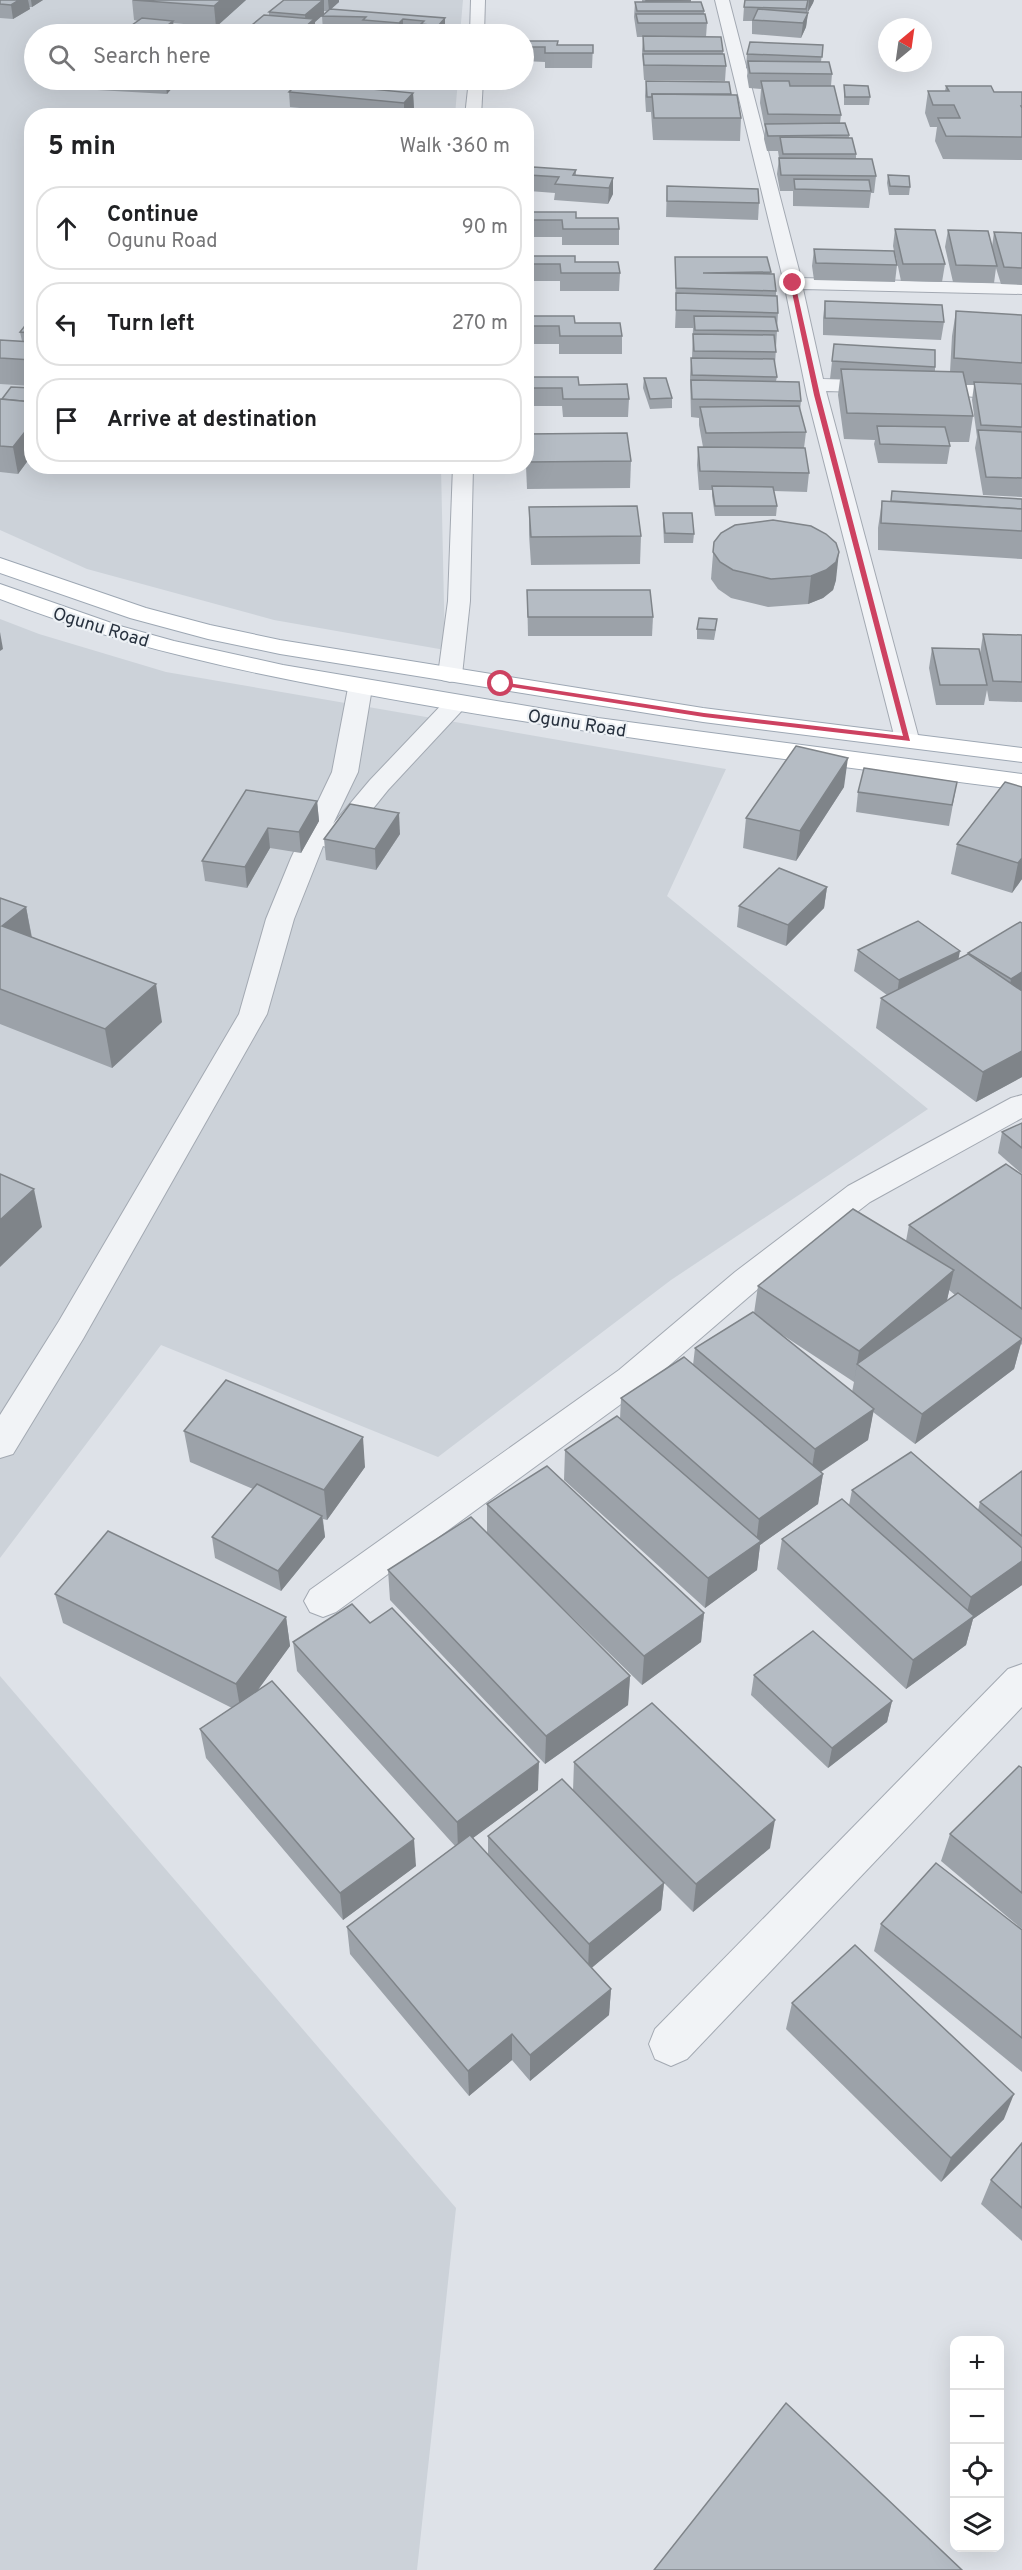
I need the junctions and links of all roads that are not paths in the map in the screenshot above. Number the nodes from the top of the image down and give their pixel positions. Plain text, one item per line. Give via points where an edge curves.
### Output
1 (722, 0) edge
2 (474, 1) edge
3 (476, 24) edge
4 (475, 90) edge
5 (474, 108) edge
6 (793, 283) junction
7 (1022, 289) edge
8 (815, 386) junction
9 (1022, 395) edge
10 (463, 474) edge
11 (0, 565) edge
12 (0, 591) edge
13 (450, 675) junction
14 (360, 688) junction
15 (457, 703) junction
16 (907, 739) junction
17 (1022, 755) edge
18 (1022, 783) edge
19 (280, 919) junction
20 (1022, 1105) edge
21 (0, 1444) edge
22 (323, 1601) dead end
23 (1022, 1681) edge
24 (671, 2044) dead end

1 - 6 street
2 - 3 street
4 - 5 street
6 - 7 street
6 - 8 street
8 - 9 street
8 - 16 street
10 - 13 street via 459,601
11 - 13 main road, Ogunu Road via 130,612 218,635
12 - 14 main road, Ogunu Road via 112,633
13 - 16 main road, Ogunu Road via 704,715
14 - 15 main road, Ogunu Road
14 - 19 street via 345,772
15 - 18 main road, Ogunu Road via 693,741
15 - 19 street via 372,794 318,860
16 - 17 main road, Ogunu Road
19 - 21 street via 253,1014 77,1320
20 - 22 street via 859,1194 747,1280 632,1379
23 - 24 street

